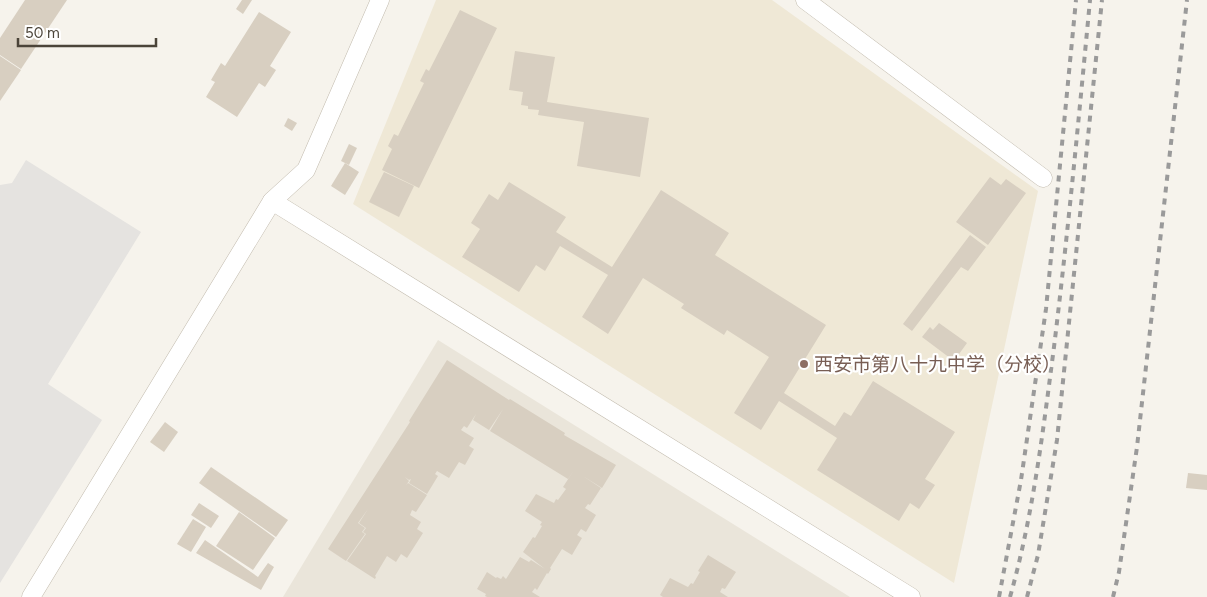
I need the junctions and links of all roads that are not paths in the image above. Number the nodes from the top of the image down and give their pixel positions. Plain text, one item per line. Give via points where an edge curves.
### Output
1 (380, 0) edge
2 (806, 0) edge
3 (1043, 178) dead end
4 (272, 201) junction
5 (31, 597) edge
6 (911, 597) edge

1 - 4 street via 306,170
2 - 3 street
4 - 5 street
4 - 6 street

